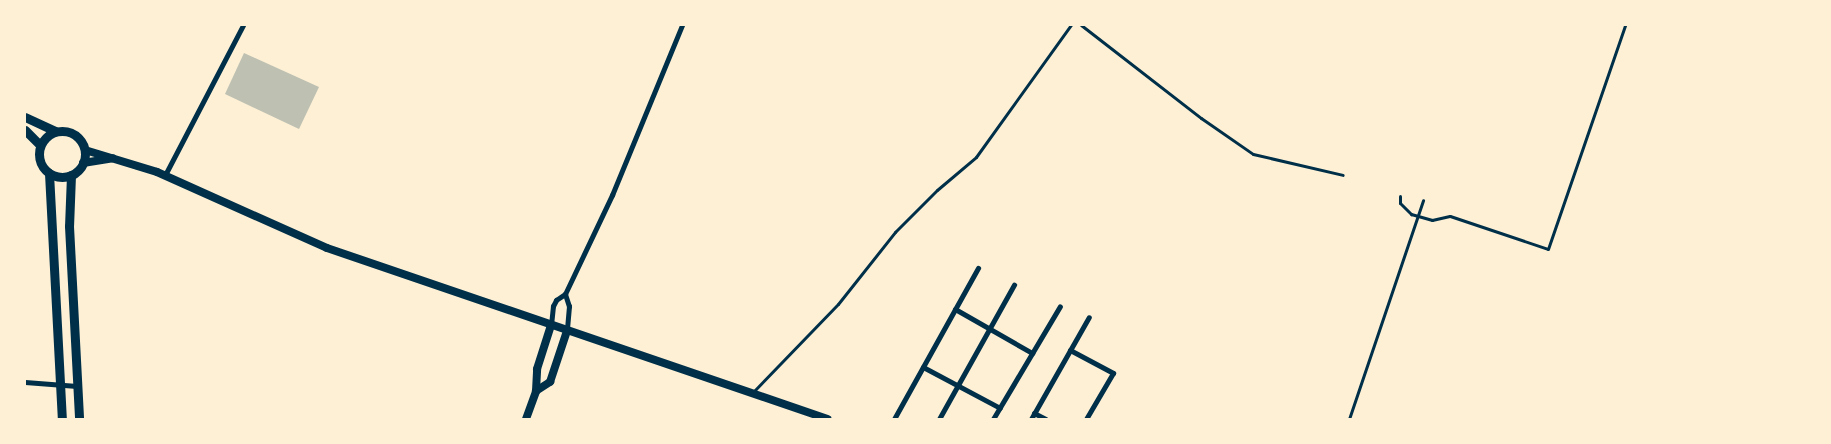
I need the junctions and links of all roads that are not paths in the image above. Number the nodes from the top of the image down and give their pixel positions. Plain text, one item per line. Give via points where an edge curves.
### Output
1 (244, 25) edge
2 (682, 25) edge
3 (1071, 25) edge
4 (1081, 25) edge
5 (1625, 25) edge
6 (25, 117) edge
7 (25, 130) edge
8 (55, 131) junction
9 (40, 144) junction
10 (85, 150) junction
11 (115, 157) junction
12 (83, 163) junction
13 (49, 174) junction
14 (161, 174) junction
15 (71, 175) junction
16 (1343, 175) dead end
17 (1400, 196) dead end
18 (1423, 200) dead end
19 (1417, 216) junction
20 (978, 268) dead end
21 (1014, 285) dead end
22 (565, 294) junction
23 (1060, 306) dead end
24 (955, 309) junction
25 (1089, 317) dead end
26 (551, 325) junction
27 (990, 329) junction
28 (567, 331) junction
29 (1070, 350) junction
30 (1032, 353) junction
31 (923, 367) junction
32 (25, 382) edge
33 (60, 386) junction
34 (77, 386) junction
35 (958, 386) junction
36 (536, 391) junction
37 (753, 392) junction
38 (1000, 408) junction
39 (1034, 413) junction
40 (62, 419) edge
41 (79, 419) edge
42 (526, 419) edge
43 (828, 419) edge
44 (894, 419) edge
45 (939, 419) edge
46 (993, 419) edge
47 (1031, 419) edge
48 (1046, 419) edge
49 (1086, 419) edge
50 (1349, 419) edge

1 - 14 street
2 - 22 street via 612,195
3 - 37 lane via 976,157 895,232 838,304
4 - 16 lane via 1253,154
5 - 19 lane via 1548,249 1450,216 1432,220
6 - 8 main road
7 - 9 main road
8 - 9 main road
8 - 10 main road via 63,130 78,136
9 - 13 main road via 39,161
10 - 11 street
10 - 12 main road
11 - 12 street
11 - 14 street
12 - 15 main road
13 - 15 main road
13 - 33 main road
14 - 26 street via 327,248
15 - 34 main road via 68,226
17 - 19 lane via 1400,203
18 - 19 lane
19 - 50 lane
20 - 24 street
21 - 27 street
22 - 26 street via 553,306
22 - 28 street via 569,306
23 - 30 street
24 - 27 street
24 - 31 street
25 - 29 street
26 - 28 street
26 - 36 street via 537,369
27 - 30 street
27 - 35 street
28 - 36 street via 550,382
28 - 37 street
29 - 39 street
29 - 49 street via 1113,373
30 - 38 street
31 - 35 street
31 - 44 street
32 - 33 street
33 - 34 street
33 - 40 main road
34 - 41 main road
35 - 38 street
35 - 45 street
36 - 42 street
37 - 43 street
38 - 46 street
39 - 47 street
39 - 48 street

